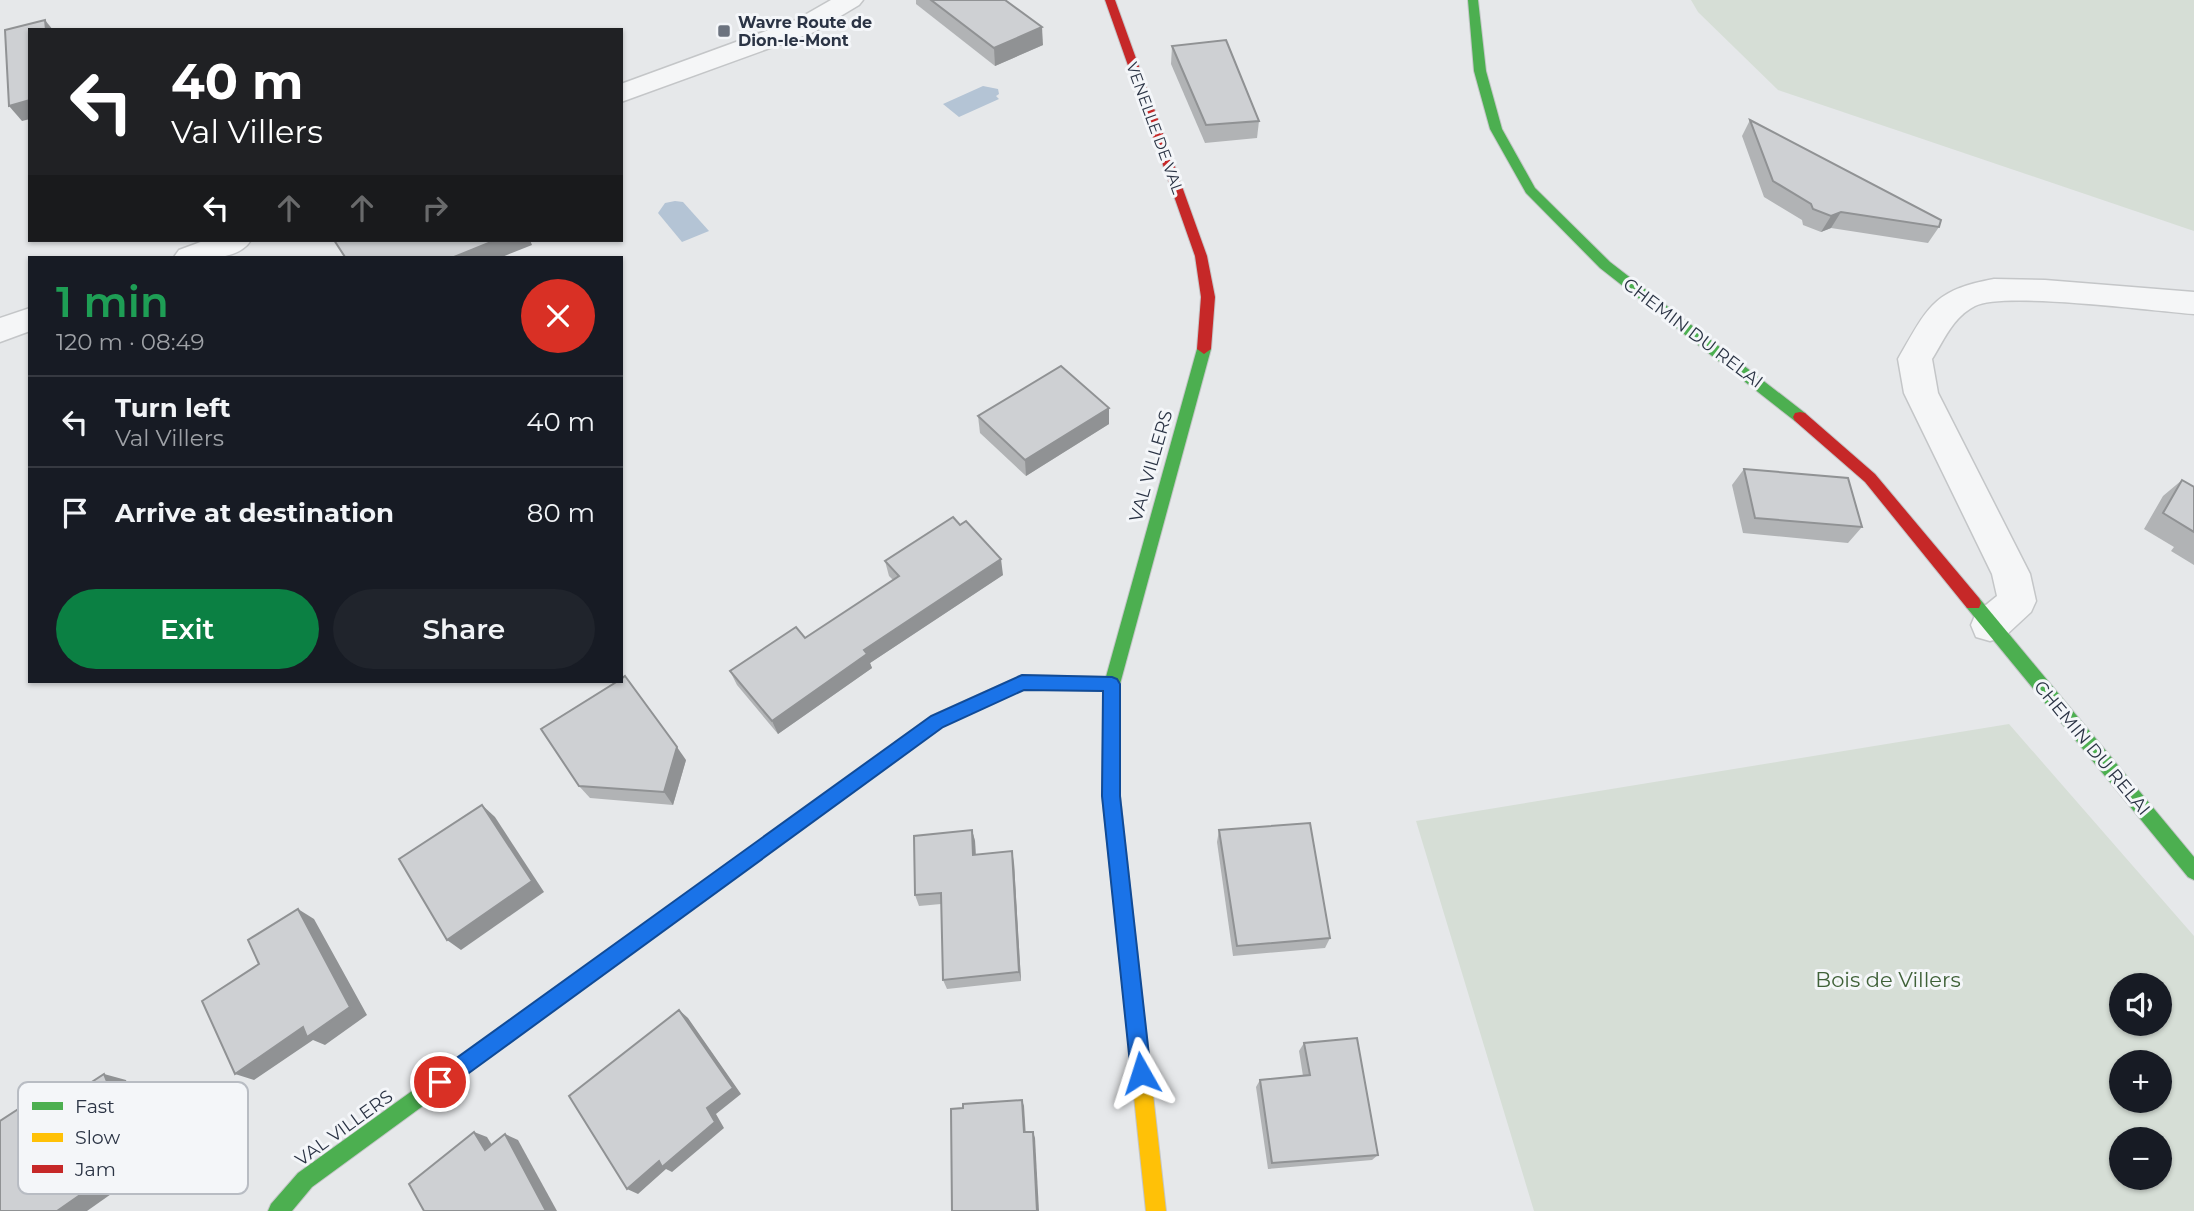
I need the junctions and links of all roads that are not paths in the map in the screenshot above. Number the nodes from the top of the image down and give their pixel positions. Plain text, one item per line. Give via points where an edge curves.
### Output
1 (850, 0) edge
2 (1110, 0) edge
3 (1473, 0) edge
4 (623, 92) edge
5 (231, 242) edge
6 (193, 256) edge
7 (1201, 256) joint
8 (2194, 303) edge
9 (28, 320) edge
10 (0, 330) edge
11 (1990, 625) junction
12 (1112, 684) junction
13 (2194, 871) edge
14 (278, 1211) edge
15 (1156, 1211) edge

1 - 4 street via 805,26
2 - 7 street, VENELLE DE VAL
3 - 11 street, CHEMIN DU RELAI via 1480,71 1496,129 1530,190 1605,265 1788,406 1870,478
5 - 6 street
7 - 12 street, VAL VILLERS via 1208,297 1207,340
8 - 11 street via 1994,290 1968,295 1947,308 1915,359 1917,375 1921,393 2011,574 2017,601
9 - 10 street
11 - 13 street, CHEMIN DU RELAI
12 - 14 street, VAL VILLERS via 1022,682 937,721 305,1180
12 - 15 street, VAL VILLERS via 1111,796

